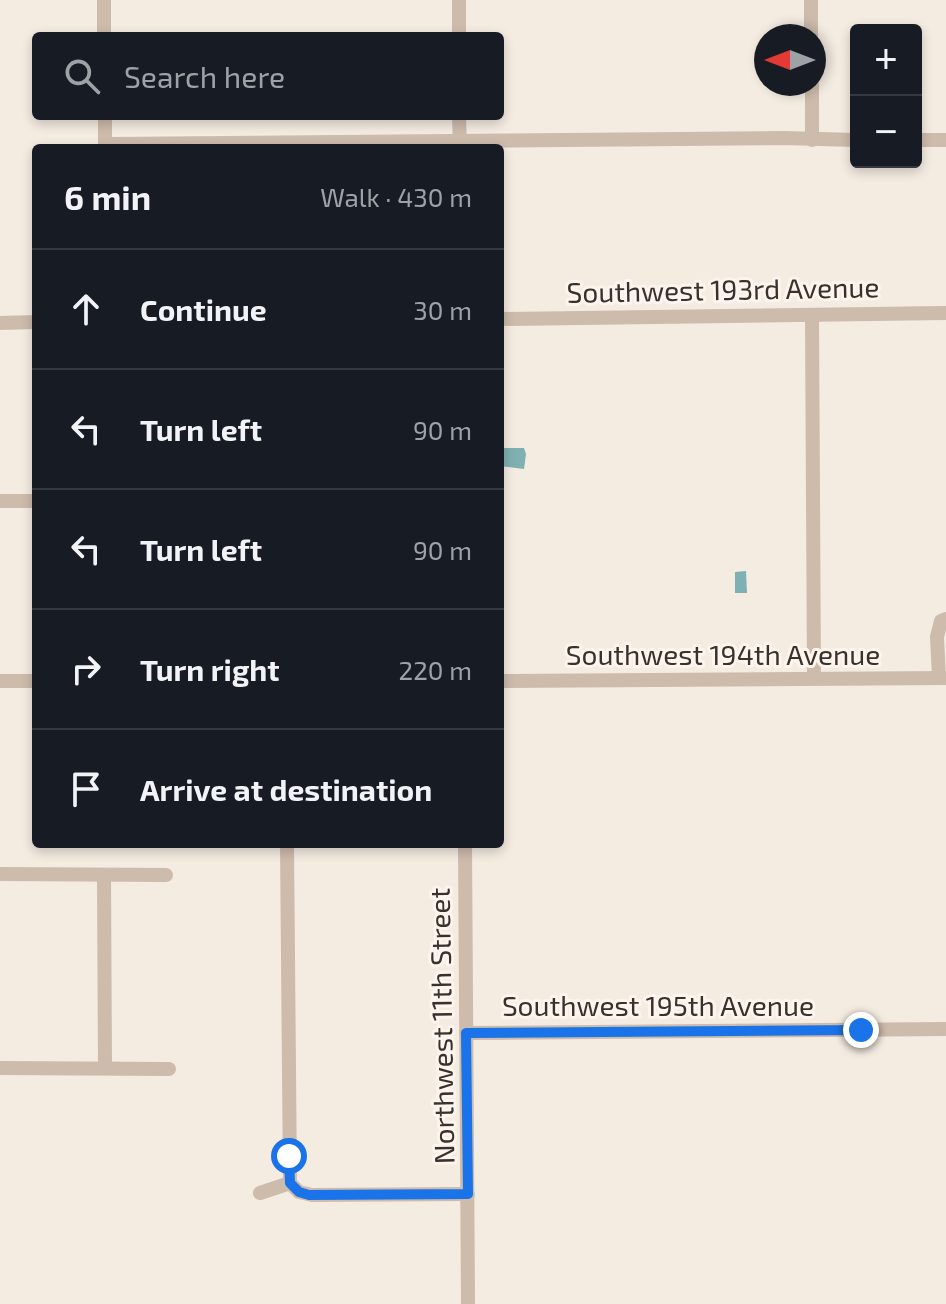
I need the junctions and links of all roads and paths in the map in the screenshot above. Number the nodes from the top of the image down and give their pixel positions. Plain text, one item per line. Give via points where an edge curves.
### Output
1 (104, 0) edge
2 (459, 0) edge
3 (811, 0) edge
4 (811, 24) edge
5 (104, 32) edge
6 (459, 32) edge
7 (812, 96) edge
8 (105, 120) edge
9 (459, 120) edge
10 (812, 140) junction
11 (850, 140) edge
12 (922, 140) edge
13 (946, 140) edge
14 (105, 144) edge
15 (460, 144) edge
16 (504, 144) edge
17 (946, 313) edge
18 (812, 315) junction
19 (504, 319) edge
20 (32, 322) edge
21 (0, 323) edge
22 (0, 501) edge
23 (32, 501) edge
24 (946, 619) edge
25 (814, 678) junction
26 (942, 678) edge
27 (0, 681) edge
28 (32, 681) edge
29 (504, 681) edge
30 (287, 848) edge
31 (465, 848) edge
32 (0, 874) edge
33 (104, 875) junction
34 (166, 875) dead end
35 (946, 1029) edge
36 (466, 1033) junction
37 (105, 1067) junction
38 (0, 1068) edge
39 (169, 1069) dead end
40 (290, 1183) junction
41 (260, 1193) dead end
42 (468, 1194) junction
43 (468, 1304) edge

1 - 5 street
2 - 6 street
3 - 4 street
7 - 10 street
8 - 14 street
9 - 15 street
10 - 11 street
10 - 16 street
12 - 13 street
17 - 18 street, Southwest 193rd Avenue
18 - 19 street, Southwest 193rd Avenue
18 - 25 street
20 - 21 street
22 - 23 street
24 - 26 street via 937,637
25 - 26 street, Southwest 194th Avenue
25 - 29 street, Southwest 194th Avenue
27 - 28 street
30 - 40 street
31 - 36 street, Northwest 11th Street
32 - 33 street
33 - 34 street
33 - 37 street
35 - 36 street, Southwest 195th Avenue
36 - 42 street, Northwest 11th Street
37 - 38 street
37 - 39 street
40 - 41 street
40 - 42 street via 299,1192 319,1195
42 - 43 street, Northwest 11th Street

